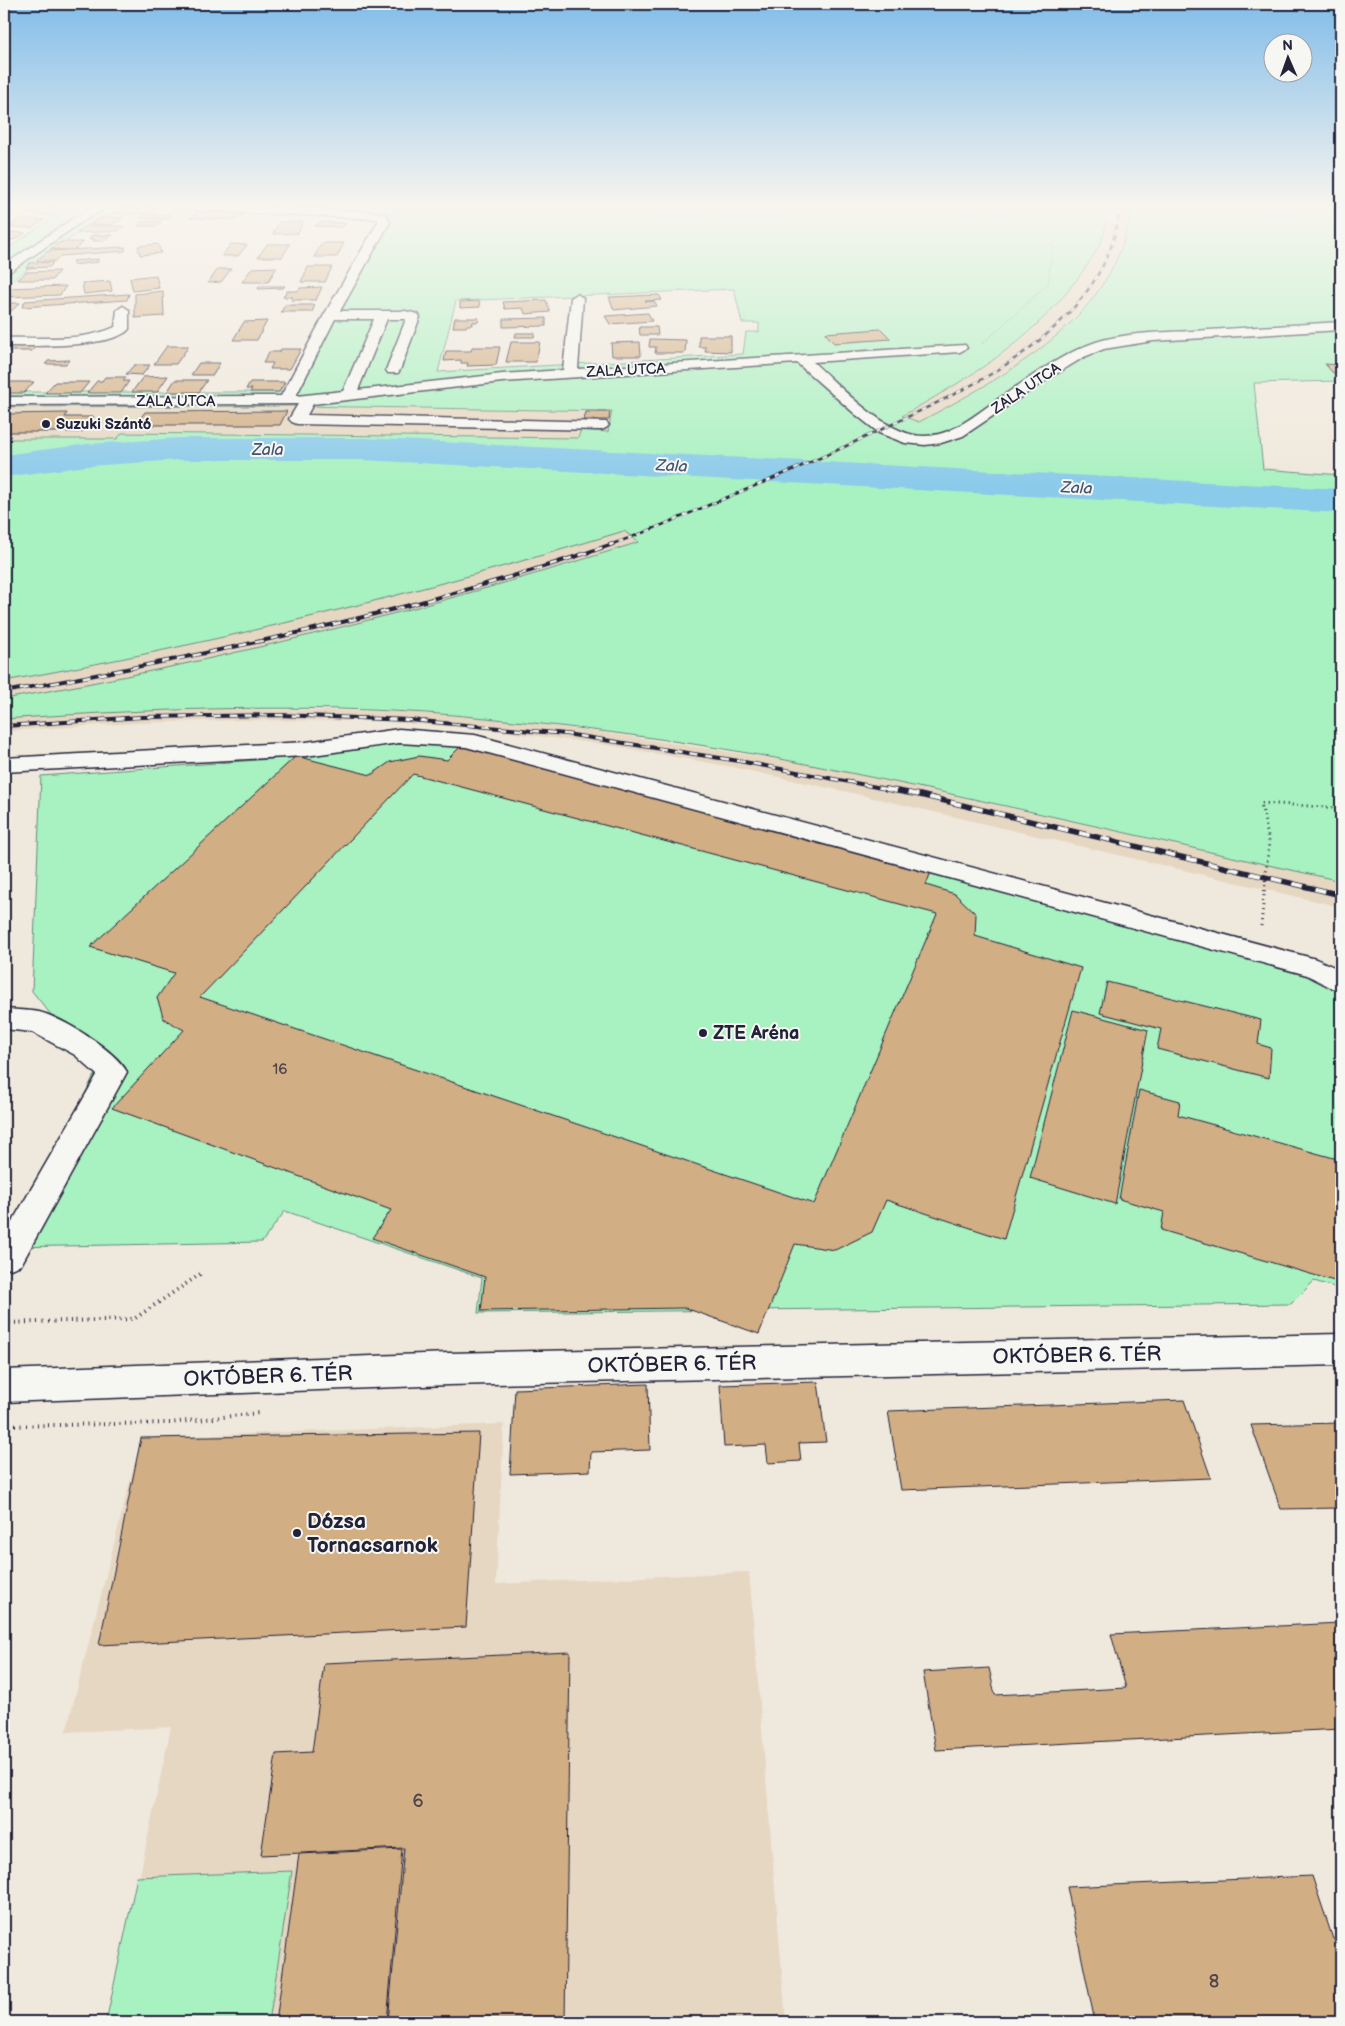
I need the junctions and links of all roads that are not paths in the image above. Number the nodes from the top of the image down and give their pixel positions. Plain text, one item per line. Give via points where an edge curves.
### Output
1 (339, 302) edge
2 (577, 302) edge
3 (123, 310) dead end
4 (331, 315) junction
5 (382, 315) junction
6 (1341, 326) edge
7 (4, 342) edge
8 (960, 348) road end
9 (801, 359) junction
10 (360, 369) junction
11 (570, 374) junction
12 (349, 394) junction
13 (286, 400) junction
14 (306, 400) junction
15 (4, 401) edge
16 (601, 426) dead end
17 (4, 765) edge
18 (1341, 980) edge
19 (4, 1019) edge
20 (10, 1255) dead end
21 (1341, 1349) edge
22 (4, 1386) edge

1 - 4 street
2 - 11 street, ZALA UTCA
3 - 7 street via 122,329 109,335
4 - 5 street
4 - 13 street
5 - 10 street
5 - 10 street via 413,317 394,368
6 - 9 street, ZALA UTCA via 1153,337 1101,345 1079,354 965,429 942,439 896,436 876,426
8 - 9 street, ZALA UTCA
9 - 11 street, ZALA UTCA
10 - 12 street
11 - 12 street, ZALA UTCA
12 - 14 street, ZALA UTCA
13 - 14 street, ZALA UTCA
13 - 15 street, ZALA UTCA
14 - 16 street via 297,419
17 - 18 street via 306,749 399,736 467,740 1316,968
19 - 20 street via 37,1022 85,1048 113,1072
21 - 22 street, OKTÓBER 6. TÉR via 450,1369

